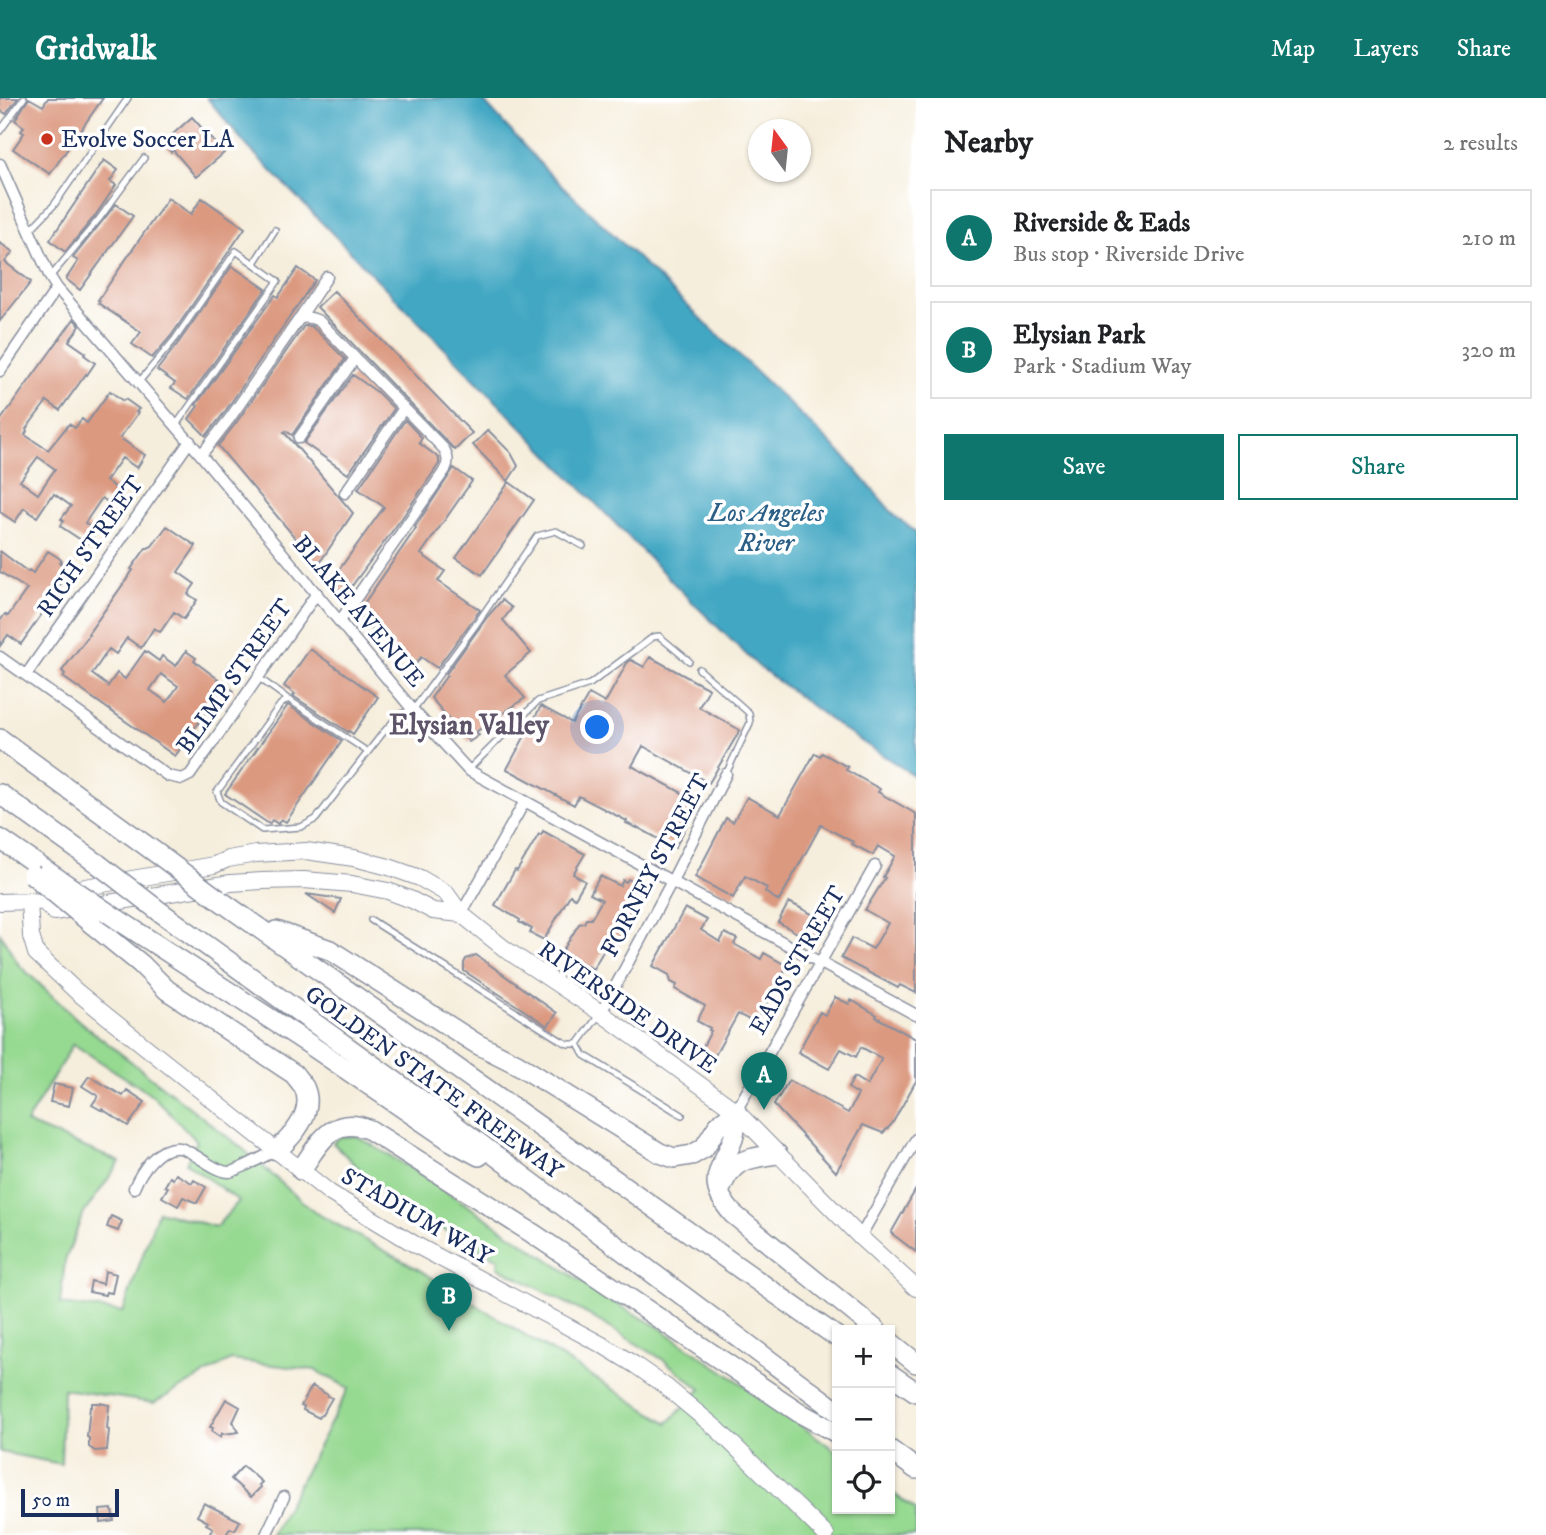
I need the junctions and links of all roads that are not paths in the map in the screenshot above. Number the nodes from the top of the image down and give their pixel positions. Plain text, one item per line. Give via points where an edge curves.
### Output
1 (24, 98) edge
2 (128, 98) edge
3 (0, 131) edge
4 (144, 158) dead end
5 (0, 164) edge
6 (30, 230) junction
7 (275, 230) dead end
8 (254, 263) junction
9 (50, 277) junction
10 (327, 277) dead end
11 (57, 288) junction
12 (299, 319) junction
13 (355, 358) junction
14 (0, 371) edge
15 (138, 383) junction
16 (404, 408) junction
17 (176, 425) junction
18 (299, 438) dead end
19 (190, 441) junction
20 (201, 455) junction
21 (345, 493) dead end
22 (583, 546) dead end
23 (317, 593) junction
24 (340, 621) junction
25 (0, 657) edge
26 (689, 661) dead end
27 (699, 669) dead end
28 (26, 675) junction
29 (258, 678) junction
30 (288, 699) junction
31 (414, 710) junction
32 (0, 739) edge
33 (368, 752) junction
34 (468, 770) junction
35 (726, 774) joint
36 (0, 794) edge
37 (525, 801) junction
38 (0, 839) edge
39 (0, 851) edge
40 (875, 866) dead end
41 (40, 873) junction
42 (671, 881) junction
43 (0, 902) edge
44 (37, 902) junction
45 (461, 914) junction
46 (370, 920) dead end
47 (251, 921) junction
48 (820, 962) junction
49 (601, 1013) junction
50 (916, 1015) edge
51 (578, 1044) junction
52 (736, 1111) junction
53 (682, 1115) dead end
54 (916, 1139) edge
55 (277, 1150) junction
56 (777, 1154) junction
57 (301, 1170) junction
58 (535, 1186) junction
59 (134, 1188) dead end
60 (719, 1192) junction
61 (860, 1237) junction
62 (916, 1288) edge
63 (870, 1325) edge
64 (832, 1332) edge
65 (895, 1346) edge
66 (916, 1363) edge
67 (895, 1377) edge
68 (916, 1392) edge
69 (832, 1407) edge
70 (832, 1430) edge
71 (891, 1451) edge
72 (895, 1465) edge
73 (916, 1469) edge
74 (916, 1476) edge
75 (284, 1497) dead end
76 (266, 1535) edge
77 (826, 1535) edge

1 - 3 lane
2 - 6 lane via 54,205
4 - 9 lane
5 - 6 street, BLAKE AVENUE
6 - 9 street, BLAKE AVENUE
7 - 8 lane
8 - 15 lane via 236,251
8 - 17 lane via 278,281
9 - 11 street, BLAKE AVENUE
10 - 12 street
11 - 14 street
11 - 15 street, BLAKE AVENUE
12 - 13 street via 319,321
12 - 20 street
13 - 16 street
13 - 18 street
15 - 17 street, BLAKE AVENUE
16 - 21 street
16 - 24 street via 444,449 447,465
17 - 19 street, BLAKE AVENUE
19 - 20 street, BLAKE AVENUE
19 - 28 street, RICH STREET
20 - 23 street, BLAKE AVENUE
22 - 31 lane via 556,531 537,536
23 - 24 street, BLAKE AVENUE
23 - 29 street, BLIMP STREET
24 - 31 street, BLAKE AVENUE
25 - 28 street
26 - 34 lane via 659,636 653,637 590,684 538,701
27 - 35 lane via 749,713 750,723
28 - 29 street, BLIMP STREET via 168,776 182,779 190,775
29 - 30 lane
30 - 33 lane
30 - 33 lane via 218,792 221,803 262,830 301,828 316,819
31 - 33 lane via 400,714
31 - 34 street, BLAKE AVENUE
32 - 47 highway, GOLDEN STATE FREEWAY, bridge
34 - 37 street, BLAKE AVENUE
35 - 42 street, FORNEY STREET
36 - 58 highway, GOLDEN STATE FREEWAY, bridge
37 - 42 street, BLAKE AVENUE
37 - 45 street
38 - 41 highway
39 - 41 highway
40 - 48 street, EADS STREET
41 - 55 highway, bridge via 167,990 294,1074 306,1094 304,1117
41 - 58 highway, bridge via 306,1042 451,1141
42 - 48 street, BLAKE AVENUE
42 - 49 street, FORNEY STREET
43 - 44 main road, RIVERSIDE DRIVE
44 - 45 main road, RIVERSIDE DRIVE via 54,912 231,883 304,880 388,891 433,911
44 - 45 main road, RIVERSIDE DRIVE via 50,893 228,859 306,851 355,858 420,878 446,893
44 - 55 main road, STADIUM WAY via 31,936 36,953 108,1017
45 - 49 main road, RIVERSIDE DRIVE
46 - 51 lane via 560,1040
47 - 52 highway via 330,950 660,1153 674,1158 692,1155 704,1148 719,1124
47 - 64 highway, GOLDEN STATE FREEWAY
48 - 50 street, BLAKE AVENUE
48 - 52 street, EADS STREET
49 - 51 lane
49 - 52 main road, RIVERSIDE DRIVE
51 - 53 lane via 584,1055
52 - 56 main road, RIVERSIDE DRIVE
52 - 60 highway via 734,1136 716,1181
54 - 61 street
55 - 57 main road, STADIUM WAY
55 - 59 street via 229,1172 180,1148 170,1150 150,1161
56 - 60 highway via 734,1167
56 - 61 main road, RIVERSIDE DRIVE
57 - 70 highway via 333,1129 359,1125 370,1130
57 - 77 main road, STADIUM WAY via 390,1230 604,1346 666,1386 718,1429
58 - 69 highway, GOLDEN STATE FREEWAY
60 - 63 highway via 733,1214
61 - 62 main road, RIVERSIDE DRIVE
65 - 66 highway
67 - 68 highway
71 - 73 highway
72 - 74 highway
75 - 76 street

